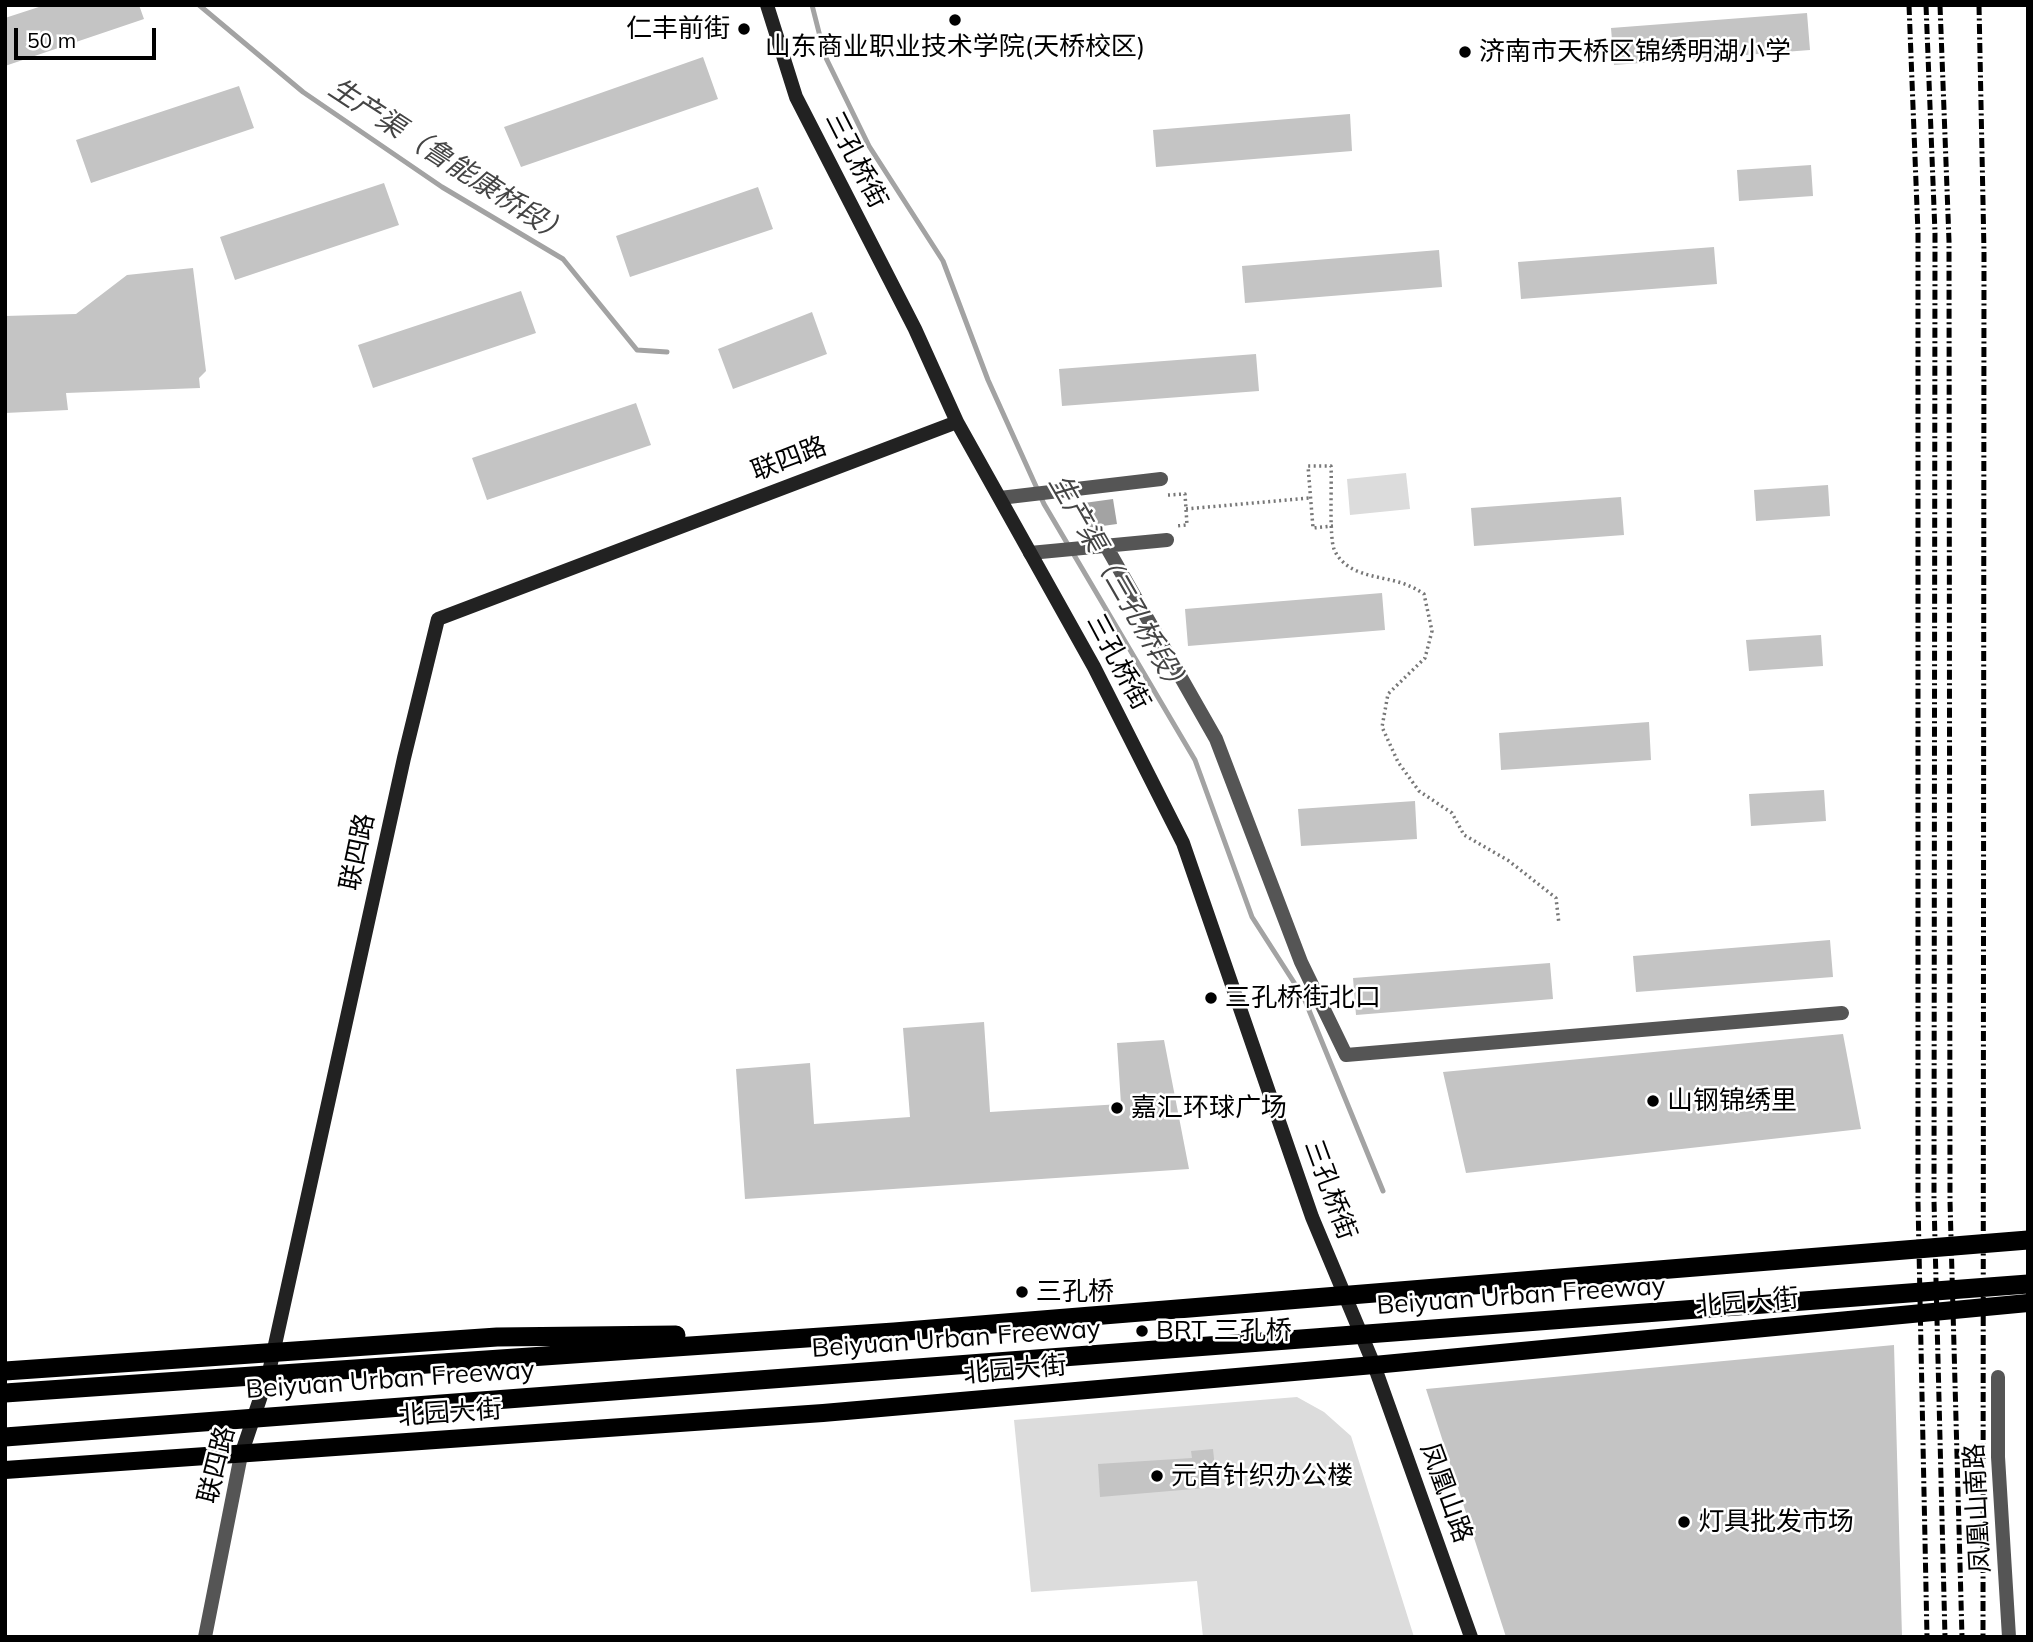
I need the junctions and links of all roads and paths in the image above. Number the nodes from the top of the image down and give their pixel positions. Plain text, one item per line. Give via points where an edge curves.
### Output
1 (767, 5) edge
2 (957, 422) junction
3 (1161, 479) dead end
4 (1185, 494) dead end
5 (1000, 498) junction
6 (1310, 498) junction
7 (1186, 509) junction
8 (1187, 524) dead end
9 (1333, 526) junction
10 (1167, 540) dead end
11 (1106, 546) junction
12 (1030, 553) junction
13 (1559, 924) dead end
14 (1842, 1013) dead end
15 (2028, 1238) edge
16 (2023, 1284) edge
17 (1340, 1287) junction
18 (2028, 1303) edge
19 (894, 1332) junction
20 (1374, 1365) junction
21 (5, 1371) edge
22 (269, 1372) junction
23 (1998, 1377) dead end
24 (5, 1386) edge
25 (5, 1393) edge
26 (5, 1437) edge
27 (242, 1455) junction
28 (5, 1470) edge
29 (205, 1637) edge
30 (1471, 1637) edge
31 (2009, 1637) edge

1 - 2 main road, 三孔桥街 via 796,97 915,329
2 - 5 main road, 三孔桥街
2 - 22 main road, 联四路 via 438,619
3 - 5 street
4 - 7 path
5 - 12 main road, 三孔桥街
6 - 7 path
6 - 9 path via 1313,528
6 - 9 path via 1308,466 1331,466
7 - 8 path
9 - 13 path via 1332,546 1339,560 1357,571 1406,582 1424,594 1432,631 1425,658 1388,694 1382,727 1398,762 1419,791 1452,813 1464,835 1509,861 1556,898
10 - 11 street
11 - 12 street
11 - 14 street via 1216,739 1301,962 1346,1055
12 - 17 main road, 三孔桥街 via 1183,843
15 - 17 main road, 北园大街
15 - 19 highway, Beiyuan Urban Freeway
16 - 26 highway, Beiyuan Urban Freeway
17 - 20 main road, 三孔桥街
17 - 22 main road, 北园大街 via 958,1321
18 - 20 main road, 北园大街
19 - 21 highway via 793,1338 497,1337
19 - 25 highway, Beiyuan Urban Freeway
20 - 27 main road, 北园大街 via 837,1412
20 - 30 main road, 凤凰山路
22 - 24 main road, 北园大街
22 - 27 main road, 联四路
23 - 31 street, 凤凰山南路
27 - 28 main road, 北园大街
27 - 29 street, 联四路

